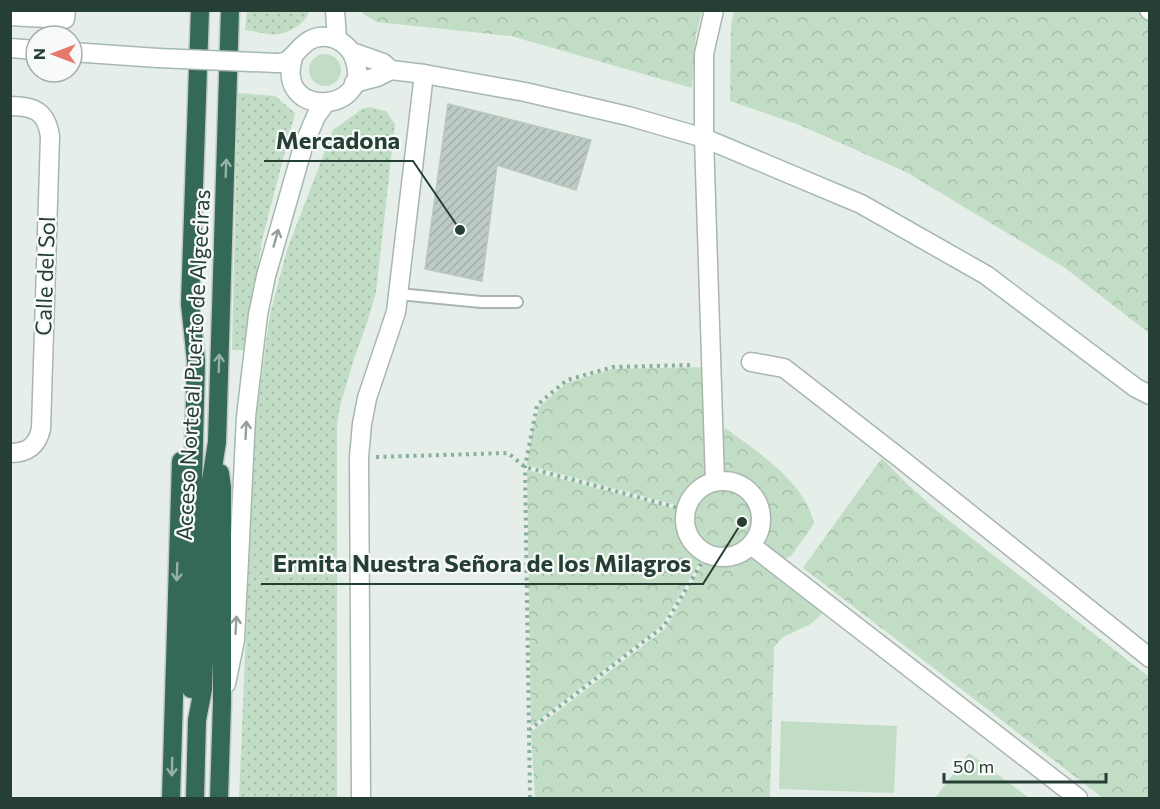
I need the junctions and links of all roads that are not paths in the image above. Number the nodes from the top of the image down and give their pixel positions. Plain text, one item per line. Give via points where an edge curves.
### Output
1 (66, 10) edge
2 (200, 10) edge
3 (230, 10) edge
4 (335, 10) edge
5 (714, 10) edge
6 (10, 16) edge
7 (337, 39) junction
8 (352, 52) junction
9 (84, 53) edge
10 (286, 64) junction
11 (391, 70) junction
12 (424, 74) junction
13 (354, 83) junction
14 (326, 104) junction
15 (10, 106) edge
16 (704, 138) junction
17 (399, 294) junction
18 (517, 302) dead end
19 (190, 304) junction
20 (752, 362) dead end
21 (1143, 392) edge
22 (1149, 404) edge
23 (217, 442) junction
24 (10, 453) edge
25 (715, 482) junction
26 (752, 545) junction
27 (1149, 658) edge
28 (222, 703) junction
29 (196, 720) junction
30 (171, 798) edge
31 (195, 798) edge
32 (219, 798) edge
33 (361, 798) edge
34 (1078, 798) edge

1 - 6 street via 65,19
2 - 19 highway, Acceso Norte al Puerto de Algeciras
23 -> 3 highway, Acceso Norte al Puerto de Algeciras
4 - 7 street
5 - 16 street via 704,54
7 - 8 street
7 - 10 street via 317,37 308,41
8 - 11 street via 383,63
8 - 13 street via 357,71
9 - 10 street, bridge
10 - 14 street via 298,92 315,103
11 - 12 street
11 - 13 street
12 - 16 street via 525,92
12 - 17 street
13 - 14 street via 344,97
28 -> 14 street via 236,640 246,417 258,315 303,147 316,116
15 - 24 street, Calle del Sol via 35,110 43,116 50,136 41,429 29,450
16 - 21 street via 861,204 986,275
16 - 25 street
17 - 18 lane
17 - 33 street via 391,332 367,398 359,457
19 - 29 highway, Acceso Norte al Puerto de Algeciras via 196,361 191,691
19 -> 30 highway
20 - 27 street via 783,368
21 - 22 street
23 - 28 highway via 222,488
23 - 29 highway, Acceso Norte al Puerto de Algeciras via 210,487 203,689
25 - 26 street via 738,484 756,500 761,523
25 - 26 street via 690,500 685,523 688,536 696,547 718,558 742,553
26 - 34 street
28 - 32 highway
29 - 31 highway, Acceso Norte al Puerto de Algeciras

